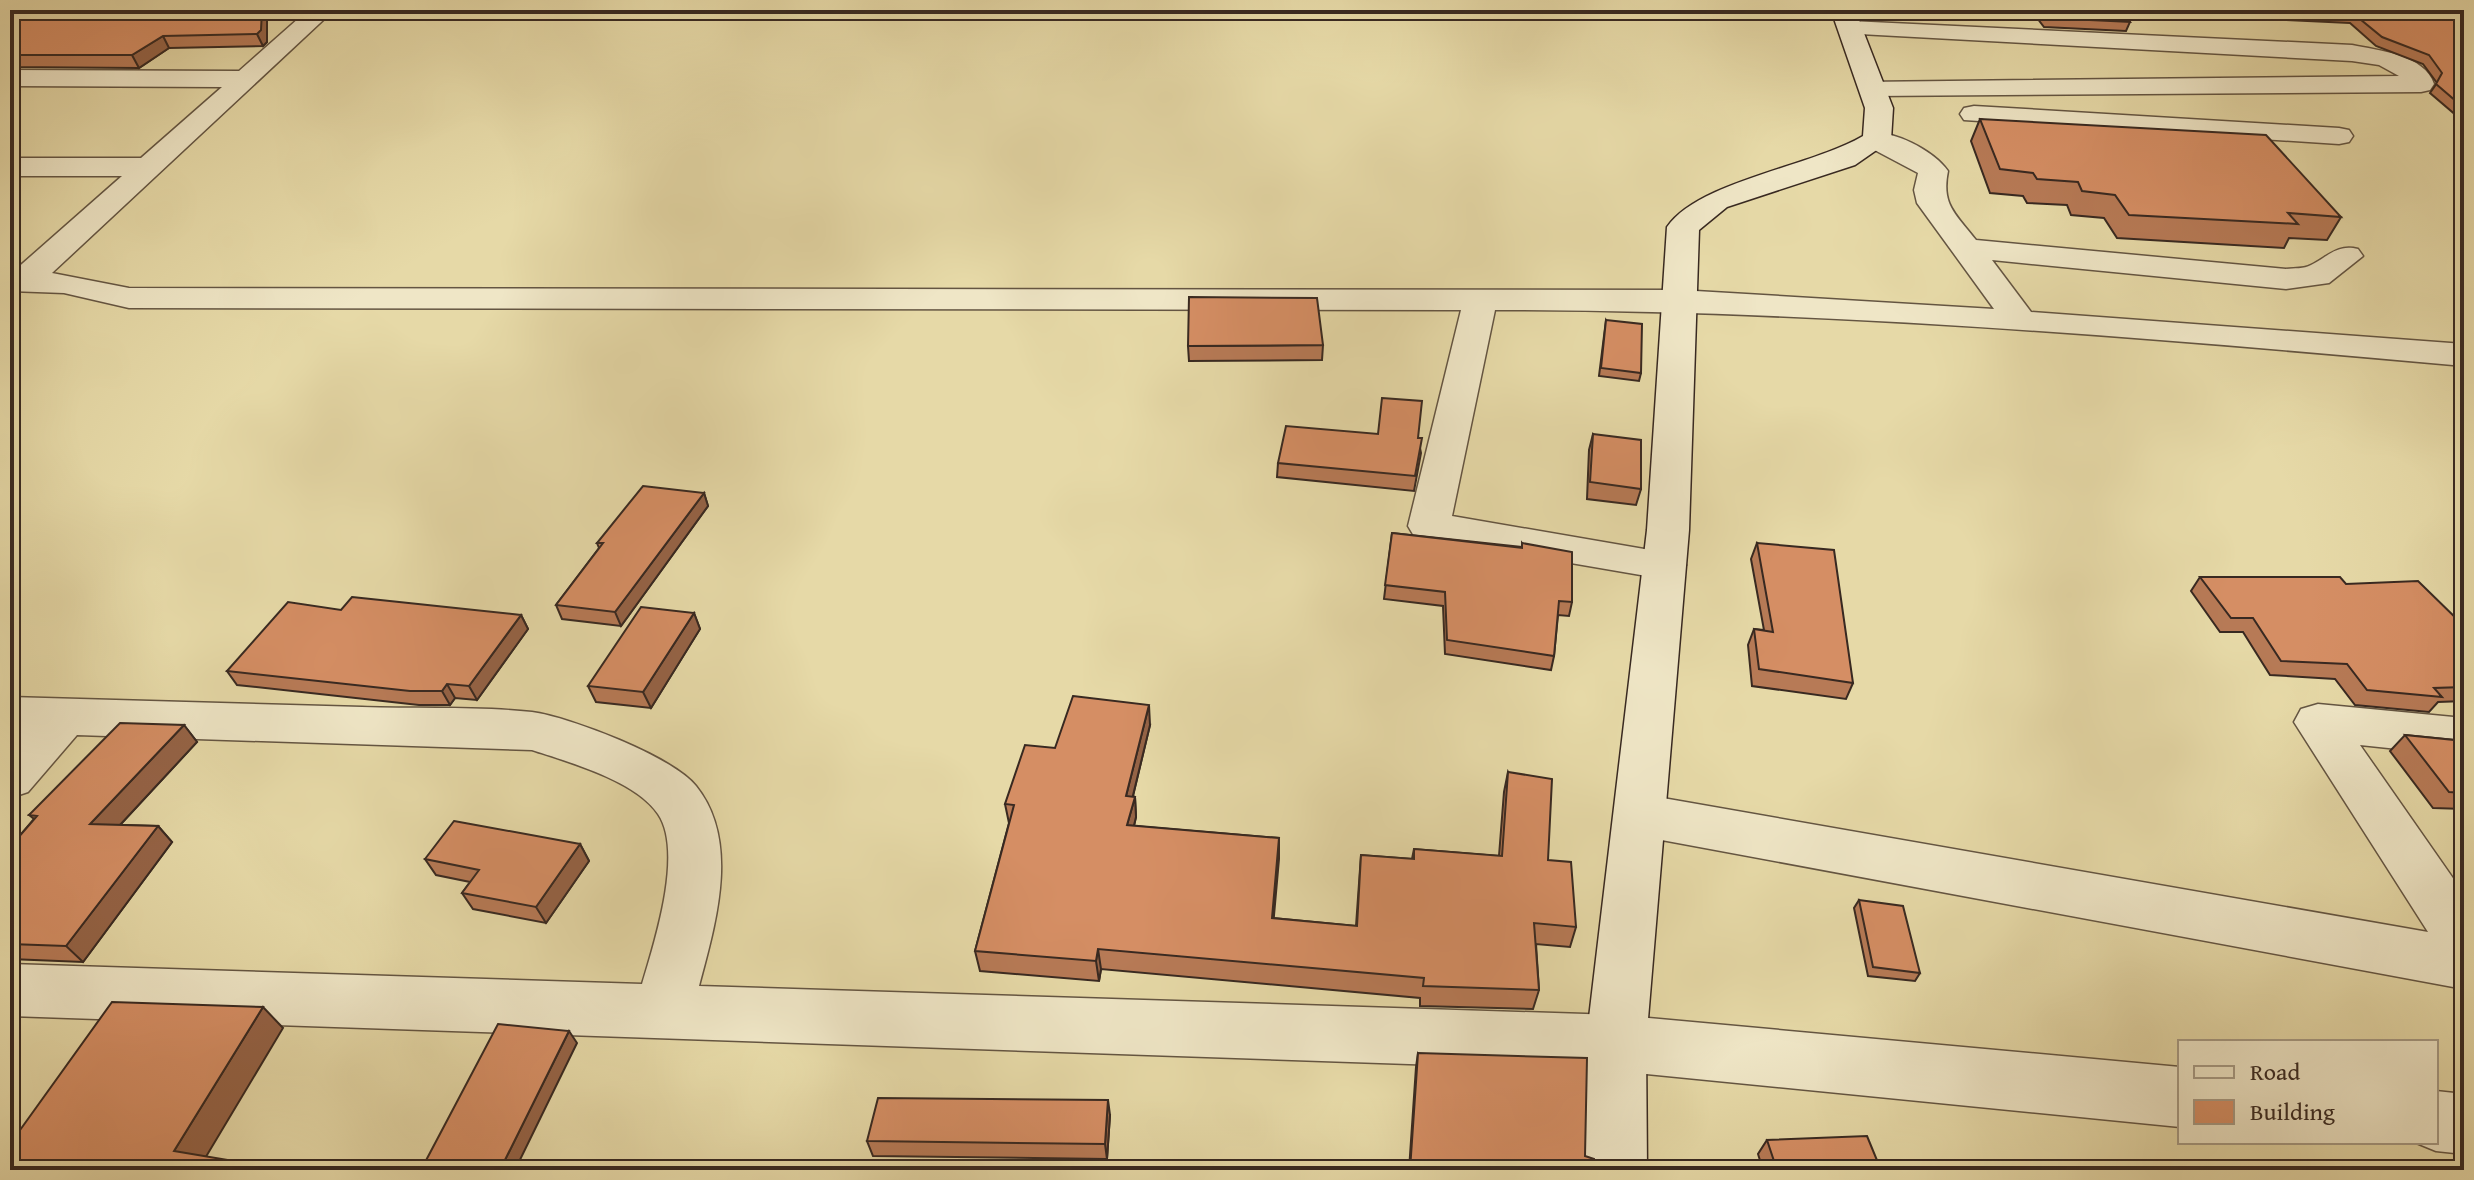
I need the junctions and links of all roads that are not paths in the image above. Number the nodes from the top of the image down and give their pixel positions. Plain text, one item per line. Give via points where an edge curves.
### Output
1 (322, 10) edge
2 (2425, 10) edge
3 (2464, 12) edge
4 (1846, 19) edge
5 (10, 78) edge
6 (246, 79) junction
7 (1877, 112) junction
8 (2339, 136) dead end
9 (10, 167) edge
10 (149, 167) junction
11 (1964, 248) junction
12 (2347, 256) dead end
13 (16, 282) edge
14 (1481, 298) junction
15 (1679, 300) junction
16 (2021, 322) junction
17 (2464, 355) edge
18 (1664, 565) junction
19 (10, 715) edge
20 (65, 716) junction
21 (2464, 737) edge
22 (10, 778) edge
23 (1640, 815) junction
24 (2464, 940) edge
25 (2464, 964) edge
26 (10, 990) edge
27 (664, 1011) junction
28 (1616, 1043) junction
29 (2178, 1097) edge
30 (2438, 1121) edge
31 (2464, 1124) edge
32 (1615, 1170) edge

1 - 6 street
2 - 3 street
4 - 7 street
4 - 7 street via 2375,55 2419,77 2421,84
5 - 6 street
6 - 10 street
7 - 8 street
7 - 11 street via 1933,171 1932,203
7 - 15 street via 1845,159 1716,201 1683,227
9 - 10 street
10 - 13 street
11 - 12 street via 2286,279 2317,276
11 - 16 street
13 - 14 street via 64,283 129,298
14 - 15 street
14 - 18 street via 1429,526
15 - 16 street
15 - 18 street
16 - 17 street
18 - 23 street
19 - 20 street
20 - 22 street
20 - 27 street via 534,731 584,747 661,783 687,814 697,850
21 - 24 street via 2318,722
23 - 25 street
23 - 28 street
26 - 27 street
27 - 28 street
28 - 29 street
28 - 32 street
30 - 31 street

